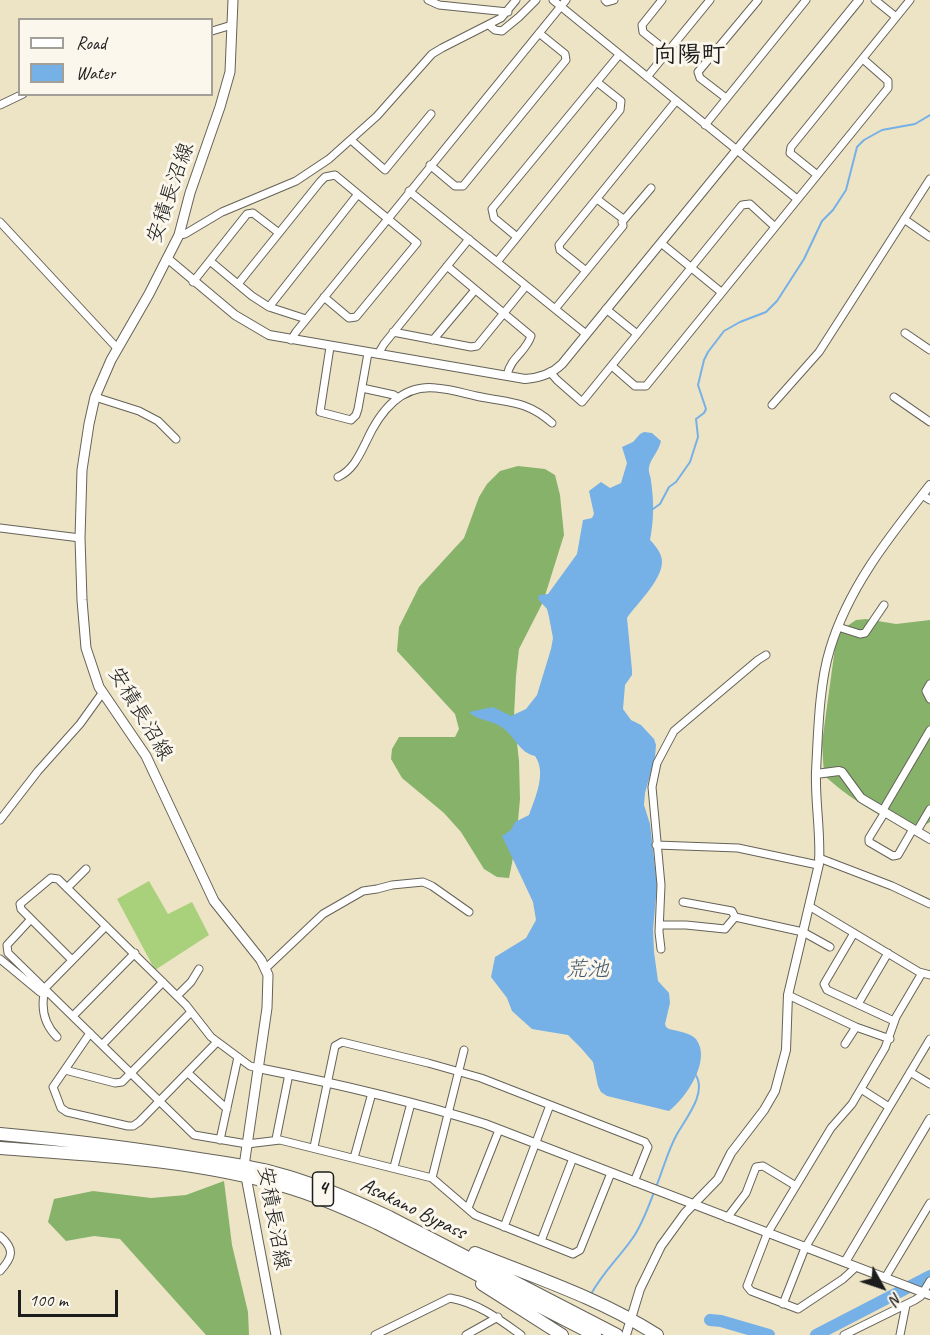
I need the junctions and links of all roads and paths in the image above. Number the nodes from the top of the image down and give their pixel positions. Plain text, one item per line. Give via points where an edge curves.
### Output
1 (233, 0) edge
2 (428, 0) edge
3 (516, 0) edge
4 (536, 0) edge
5 (553, 0) edge
6 (605, 0) edge
7 (614, 0) edge
8 (662, 0) edge
9 (710, 0) edge
10 (758, 0) edge
11 (806, 0) edge
12 (859, 0) edge
13 (875, 0) edge
14 (910, 0) edge
15 (563, 3) edge
16 (508, 12) junction
17 (896, 18) junction
18 (232, 25) junction
19 (489, 25) junction
20 (213, 31) edge
21 (539, 33) junction
22 (668, 52) junction
23 (619, 55) junction
24 (863, 59) junction
25 (648, 77) junction
26 (597, 82) junction
27 (19, 96) edge
28 (726, 98) junction
29 (676, 101) junction
30 (0, 105) edge
31 (431, 114) dead end
32 (705, 125) junction
33 (351, 140) junction
34 (736, 151) junction
35 (430, 165) junction
36 (816, 174) junction
37 (930, 179) edge
38 (651, 188) dead end
39 (409, 191) junction
40 (358, 195) junction
41 (597, 199) junction
42 (797, 199) junction
43 (387, 218) junction
44 (904, 219) junction
45 (0, 222) edge
46 (622, 222) junction
47 (774, 226) junction
48 (279, 233) junction
49 (180, 235) junction
50 (517, 237) junction
51 (930, 237) edge
52 (469, 239) junction
53 (661, 243) junction
54 (167, 258) junction
55 (210, 261) junction
56 (497, 262) junction
57 (447, 266) junction
58 (691, 268) junction
59 (586, 271) junction
60 (193, 282) junction
61 (238, 284) junction
62 (526, 286) junction
63 (475, 290) junction
64 (721, 292) junction
65 (324, 297) junction
66 (269, 307) junction
67 (555, 309) junction
68 (606, 309) junction
69 (503, 313) junction
70 (306, 319) junction
71 (393, 332) junction
72 (905, 333) dead end
73 (586, 334) junction
74 (637, 334) junction
75 (291, 340) junction
76 (434, 340) junction
77 (330, 347) junction
78 (117, 348) junction
79 (930, 350) edge
80 (373, 353) junction
81 (612, 366) junction
82 (550, 372) junction
83 (507, 375) junction
84 (362, 388) junction
85 (96, 397) junction
86 (894, 397) dead end
87 (398, 398) junction
88 (772, 405) dead end
89 (930, 422) edge
90 (552, 423) dead end
91 (176, 439) dead end
92 (338, 477) dead end
93 (930, 485) edge
94 (926, 497) edge
95 (0, 528) edge
96 (80, 538) junction
97 (884, 605) dead end
98 (838, 627) junction
99 (766, 655) dead end
100 (930, 684) edge
101 (103, 692) junction
102 (930, 699) edge
103 (930, 730) edge
104 (816, 774) junction
105 (930, 808) edge
106 (884, 811) junction
107 (1, 816) edge
108 (915, 830) junction
109 (930, 839) edge
110 (656, 845) junction
111 (819, 862) junction
112 (86, 869) dead end
113 (67, 888) junction
114 (683, 902) dead end
115 (930, 904) edge
116 (809, 906) junction
117 (469, 912) dead end
118 (735, 917) junction
119 (31, 919) junction
120 (660, 925) junction
121 (105, 926) junction
122 (803, 932) junction
123 (854, 933) junction
124 (830, 947) dead end
125 (661, 949) dead end
126 (135, 953) junction
127 (888, 953) junction
128 (0, 959) edge
129 (72, 960) junction
130 (266, 968) junction
131 (199, 969) dead end
132 (926, 974) edge
133 (200, 981) dead end
134 (164, 982) junction
135 (45, 992) junction
136 (788, 995) junction
137 (179, 997) junction
138 (858, 1004) junction
139 (191, 1012) junction
140 (73, 1016) junction
141 (894, 1021) junction
142 (856, 1027) junction
143 (90, 1033) junction
144 (57, 1037) dead end
145 (890, 1039) junction
146 (930, 1039) edge
147 (217, 1042) junction
148 (845, 1044) dead end
149 (102, 1045) junction
150 (464, 1050) dead end
151 (238, 1057) junction
152 (258, 1068) junction
153 (65, 1070) junction
154 (459, 1072) junction
155 (910, 1072) junction
156 (188, 1073) junction
157 (131, 1074) junction
158 (289, 1074) junction
159 (327, 1081) junction
160 (930, 1084) edge
161 (861, 1089) junction
162 (372, 1093) junction
163 (159, 1101) junction
164 (411, 1103) junction
165 (550, 1105) junction
166 (889, 1107) junction
167 (227, 1109) junction
168 (449, 1113) junction
169 (930, 1119) edge
170 (499, 1130) junction
171 (0, 1134) edge
172 (276, 1139) junction
173 (220, 1140) junction
174 (247, 1144) junction
175 (536, 1145) junction
176 (314, 1147) junction
177 (0, 1148) edge
178 (21, 1149) junction
179 (0, 1153) edge
180 (354, 1158) junction
181 (573, 1158) junction
182 (394, 1167) junction
183 (246, 1172) junction
184 (611, 1173) junction
185 (432, 1178) junction
186 (634, 1182) junction
187 (796, 1186) junction
188 (930, 1203) edge
189 (693, 1204) junction
190 (468, 1208) junction
191 (727, 1218) junction
192 (504, 1227) junction
193 (410, 1228) junction
194 (395, 1232) junction
195 (767, 1234) junction
196 (0, 1236) edge
197 (541, 1241) junction
198 (805, 1248) junction
199 (845, 1262) junction
200 (856, 1267) junction
201 (0, 1271) edge
202 (885, 1278) junction
203 (930, 1281) edge
204 (927, 1294) edge
205 (783, 1304) junction
206 (906, 1305) junction
207 (498, 1317) junction
208 (631, 1318) junction
209 (859, 1331) edge
210 (624, 1334) edge
211 (276, 1335) edge
212 (375, 1335) edge
213 (466, 1335) edge
214 (521, 1335) edge
215 (562, 1335) edge
216 (595, 1335) edge
217 (657, 1335) edge
218 (844, 1335) edge
219 (900, 1335) edge

1 - 18 main road, 安積長沼線
2 - 16 street via 439,5
3 - 16 street
4 - 19 street via 502,31
5 - 15 street
6 - 7 street
8 - 22 street via 642,25 643,32
9 - 22 street
10 - 28 street via 698,72 700,78
11 - 28 street
12 - 34 street
13 - 17 street
14 - 17 street
15 - 21 street
15 - 23 street
16 - 19 street
17 - 24 street
18 - 20 street
18 - 49 main road, 安積長沼線 via 230,72
19 - 33 street via 432,54
21 - 35 street
21 - 35 street via 565,54 566,60 463,186 455,186
22 - 25 street
23 - 25 street
23 - 26 street
24 - 36 street via 888,81 888,88
24 - 36 street via 791,147 790,153
25 - 29 street
26 - 50 street via 621,101 620,110
26 - 50 street via 492,209 494,218
27 - 30 street
28 - 32 street
29 - 32 street
29 - 41 street
31 - 33 street via 385,170
32 - 34 street
33 - 49 street via 296,181 222,212
34 - 42 street
34 - 53 street
35 - 39 street
36 - 42 street
37 - 44 street
38 - 46 street
39 - 43 street
39 - 52 street
40 - 43 street
40 - 48 street via 335,176 325,177
40 - 66 street
41 - 46 street
41 - 59 street via 559,245
42 - 47 street
43 - 65 street
43 - 65 street via 417,243 415,246 356,317 349,318
44 - 51 street
44 - 88 street via 819,352
45 - 78 street
46 - 59 street via 623,226
47 - 58 street via 750,204 742,206
47 - 64 street
48 - 55 street via 253,213 247,214
48 - 61 street
49 - 54 main road, 安積長沼線
50 - 56 street
52 - 56 street
52 - 57 street
53 - 58 street
53 - 68 street
54 - 60 street
54 - 78 main road, 安積長沼線
55 - 60 street
55 - 61 street
56 - 62 street
57 - 63 street
57 - 71 street
58 - 64 street
58 - 74 street
59 - 67 street
60 - 75 street via 259,331
61 - 66 street
62 - 67 street
62 - 69 street
63 - 69 street
63 - 76 street
64 - 81 street via 646,386 635,386
65 - 70 street
66 - 70 street
67 - 73 street
68 - 73 street
68 - 74 street
69 - 76 street via 477,346
69 - 83 street via 531,336
70 - 75 street
71 - 76 street
71 - 80 street
72 - 79 street
73 - 82 street via 562,364
74 - 81 street
75 - 77 street
77 - 80 street
77 - 84 street via 320,412 351,420 356,415
78 - 85 main road, 安積長沼線
80 - 83 street
80 - 84 street
81 - 82 street via 582,402
82 - 83 street via 532,378
84 - 87 street
85 - 91 street via 139,411
85 - 96 main road, 安積長沼線 via 82,470
86 - 89 street
87 - 90 street via 413,390 438,388 508,400 541,413
87 - 92 street via 377,419 354,465
93 - 94 street
94 - 98 street via 865,572
95 - 96 street
96 - 101 main road, 安積長沼線 via 86,648
97 - 98 street via 864,633
98 - 104 street via 824,679
99 - 110 street via 670,737 651,787
100 - 102 street via 926,691
101 - 107 street
101 - 130 main road, 安積長沼線 via 155,772 214,901
103 - 106 street
104 - 106 street via 842,772 857,795
104 - 111 street
105 - 108 street
106 - 108 street
106 - 108 street via 869,842 898,855
108 - 109 street
110 - 111 street via 738,848
110 - 120 street
111 - 115 street via 891,886
111 - 116 street
112 - 113 street
113 - 119 street via 51,878 20,904
113 - 121 street
114 - 118 street via 732,911
116 - 122 street
116 - 123 street
117 - 130 street via 423,882 363,891 323,914
118 - 120 street via 726,928
118 - 122 street
119 - 129 street
119 - 135 street via 7,945 8,952
120 - 125 street
121 - 126 street
121 - 129 street
122 - 124 street
122 - 136 street
123 - 127 street
123 - 138 street via 824,983 827,990
126 - 134 street
126 - 140 street
127 - 132 street
127 - 138 street
128 - 135 street
129 - 135 street
130 - 152 main road, 安積長沼線 via 268,995
131 - 137 street
132 - 141 street
133 - 137 street
134 - 137 street
134 - 149 street
135 - 140 street
135 - 144 street via 42,1011 49,1030
136 - 142 street
136 - 189 street via 786,1050 775,1091 731,1153 718,1179
137 - 139 street
138 - 141 street
139 - 147 street
139 - 157 street
140 - 143 street
141 - 145 street
142 - 145 street
142 - 148 street
143 - 149 street
143 - 153 street
145 - 161 street
146 - 155 street
147 - 151 street
147 - 156 street
149 - 157 street
150 - 154 street
151 - 152 street
151 - 167 street
152 - 158 street
152 - 174 main road, 安積長沼線
153 - 157 street via 118,1083
153 - 163 street via 53,1087 61,1108 67,1112 133,1126
154 - 159 street via 342,1042 335,1046
154 - 165 street
154 - 168 street
155 - 160 street
155 - 166 street
156 - 163 street
156 - 167 street
157 - 163 street
158 - 159 street
158 - 172 street
159 - 162 street
159 - 176 street
161 - 166 street
161 - 187 street via 831,1128
162 - 164 street
162 - 180 street
163 - 173 street via 194,1135
164 - 168 street
164 - 182 street
165 - 175 street
165 - 186 street via 645,1142 648,1147
166 - 198 street
167 - 173 street
168 - 170 street
168 - 185 street
169 - 199 street
170 - 175 street
170 - 190 street
171 - 183 highway, Asakano Bypass / 4 via 118,1146
172 - 174 street
172 - 176 street
173 - 174 street
174 - 183 main road, 安積長沼線
175 - 181 street
175 - 192 street
176 - 180 street
177 - 178 highway, Asakano Bypass / 4
178 - 179 highway
178 - 183 highway, Asakano Bypass / 4
180 - 182 street
181 - 184 street
181 - 197 street
182 - 185 street
183 - 193 highway, Asakano Bypass / 4 via 274,1172 322,1188
183 - 194 highway, Asakano Bypass / 4 via 347,1209
183 - 211 main road, 安積長沼線
184 - 186 street
184 - 197 street via 579,1251 573,1254
185 - 190 street
186 - 189 street
187 - 191 street via 763,1166 756,1167 746,1193
187 - 195 street
188 - 202 street
189 - 191 street
189 - 208 street via 661,1246
190 - 192 street via 478,1217
191 - 195 street
192 - 197 street
193 - 208 highway
193 - 210 highway, Asakano Bypass / 4
194 - 215 highway via 420,1251
194 - 216 highway, Asakano Bypass / 4
195 - 198 street
195 - 205 street via 747,1286
196 - 201 street via 11,1252
198 - 199 street
198 - 205 street
199 - 200 street
200 - 202 street
200 - 205 street via 801,1307
202 - 204 street
203 - 204 street
204 - 206 street
206 - 209 street
206 - 219 street
207 - 212 street via 450,1298
207 - 213 street
207 - 214 street
208 - 210 street
208 - 217 highway
209 - 218 street

